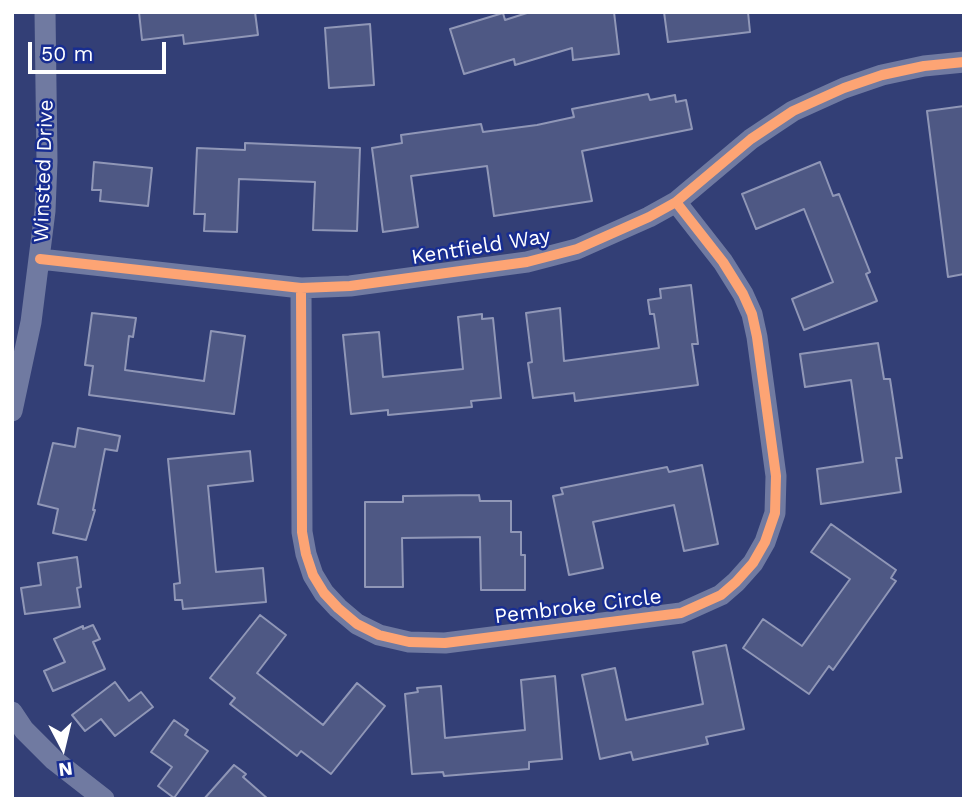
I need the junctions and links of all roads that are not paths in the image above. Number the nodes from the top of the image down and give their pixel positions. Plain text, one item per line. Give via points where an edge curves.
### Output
1 (45, 12) edge
2 (964, 62) edge
3 (676, 201) junction
4 (40, 259) junction
5 (300, 288) junction
6 (12, 411) edge
7 (12, 712) edge
8 (104, 799) edge

1 - 4 street, Winsted Drive via 47,161
2 - 3 street, Kentfield Way via 883,75 793,111
3 - 5 street, Kentfield Way via 577,249 527,262 350,286
3 - 5 street, Pembroke Circle via 723,262 752,314 776,476 775,513 753,563 721,594 681,613 445,643 379,635 338,608 313,575 302,532
4 - 5 street, Kentfield Way
4 - 6 street, Winsted Drive
7 - 8 street via 54,760

